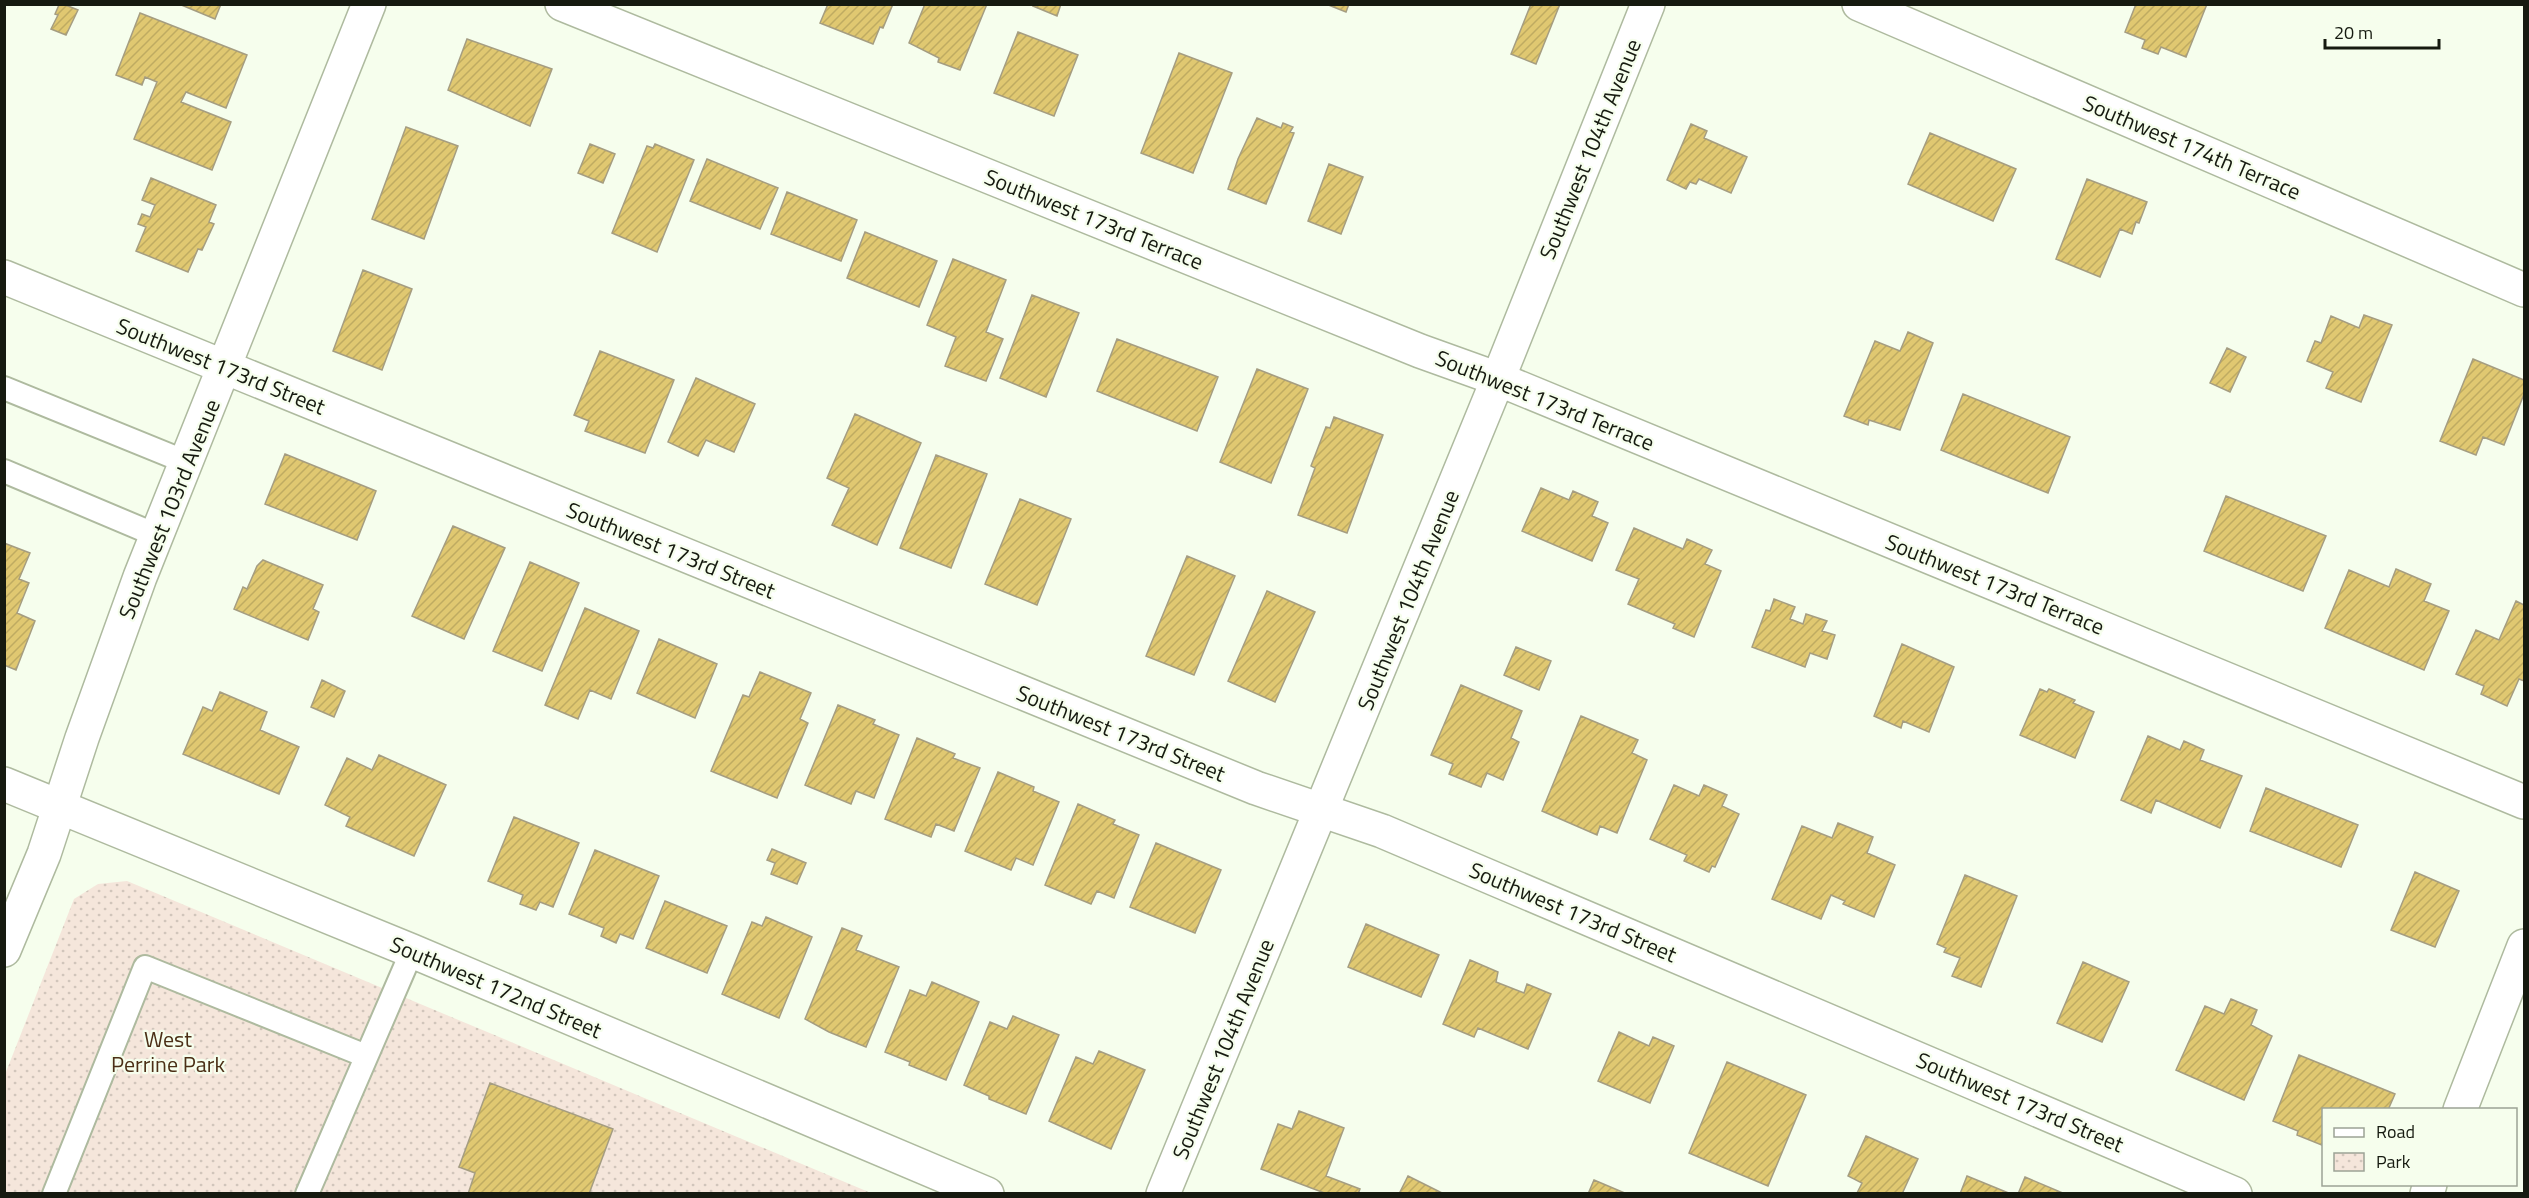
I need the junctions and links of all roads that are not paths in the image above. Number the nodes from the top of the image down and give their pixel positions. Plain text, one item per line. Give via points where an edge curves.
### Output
1 (369, 4) edge
2 (562, 4) edge
3 (1648, 4) edge
4 (1859, 4) edge
5 (4, 277) edge
6 (2524, 290) edge
7 (225, 368) junction
8 (1498, 379) junction
9 (4, 388) edge
10 (186, 462) junction
11 (4, 471) edge
12 (156, 535) junction
13 (4, 784) edge
14 (2524, 802) edge
15 (61, 807) junction
16 (1322, 811) junction
17 (2524, 946) edge
18 (4, 950) edge
19 (412, 951) junction
20 (366, 1056) junction
21 (2461, 1108) edge
22 (54, 1194) edge
23 (307, 1194) edge
24 (987, 1194) edge
25 (1164, 1194) edge
26 (2235, 1194) edge

1 - 7 street, Southwest 103rd Avenue
2 - 8 street, Southwest 173rd Terrace via 1420,351
3 - 8 street, Southwest 104th Avenue
4 - 6 street, Southwest 174th Terrace
5 - 7 street, Southwest 173rd Street
7 - 10 street, Southwest 103rd Avenue
7 - 16 street, Southwest 173rd Street via 1256,788
8 - 14 street, Southwest 173rd Terrace
8 - 16 street, Southwest 104th Avenue
9 - 10 lane
10 - 12 street, Southwest 103rd Avenue
11 - 12 lane
12 - 15 street, Southwest 103rd Avenue
13 - 15 street, Southwest 172nd Street
15 - 18 street, Southwest 103rd Avenue
15 - 19 street, Southwest 172nd Street
16 - 25 street, Southwest 104th Avenue
16 - 26 street, Southwest 173rd Street via 1382,831
17 - 21 street
19 - 20 lane
19 - 24 street, Southwest 172nd Street
20 - 22 lane via 145,967
20 - 23 lane

